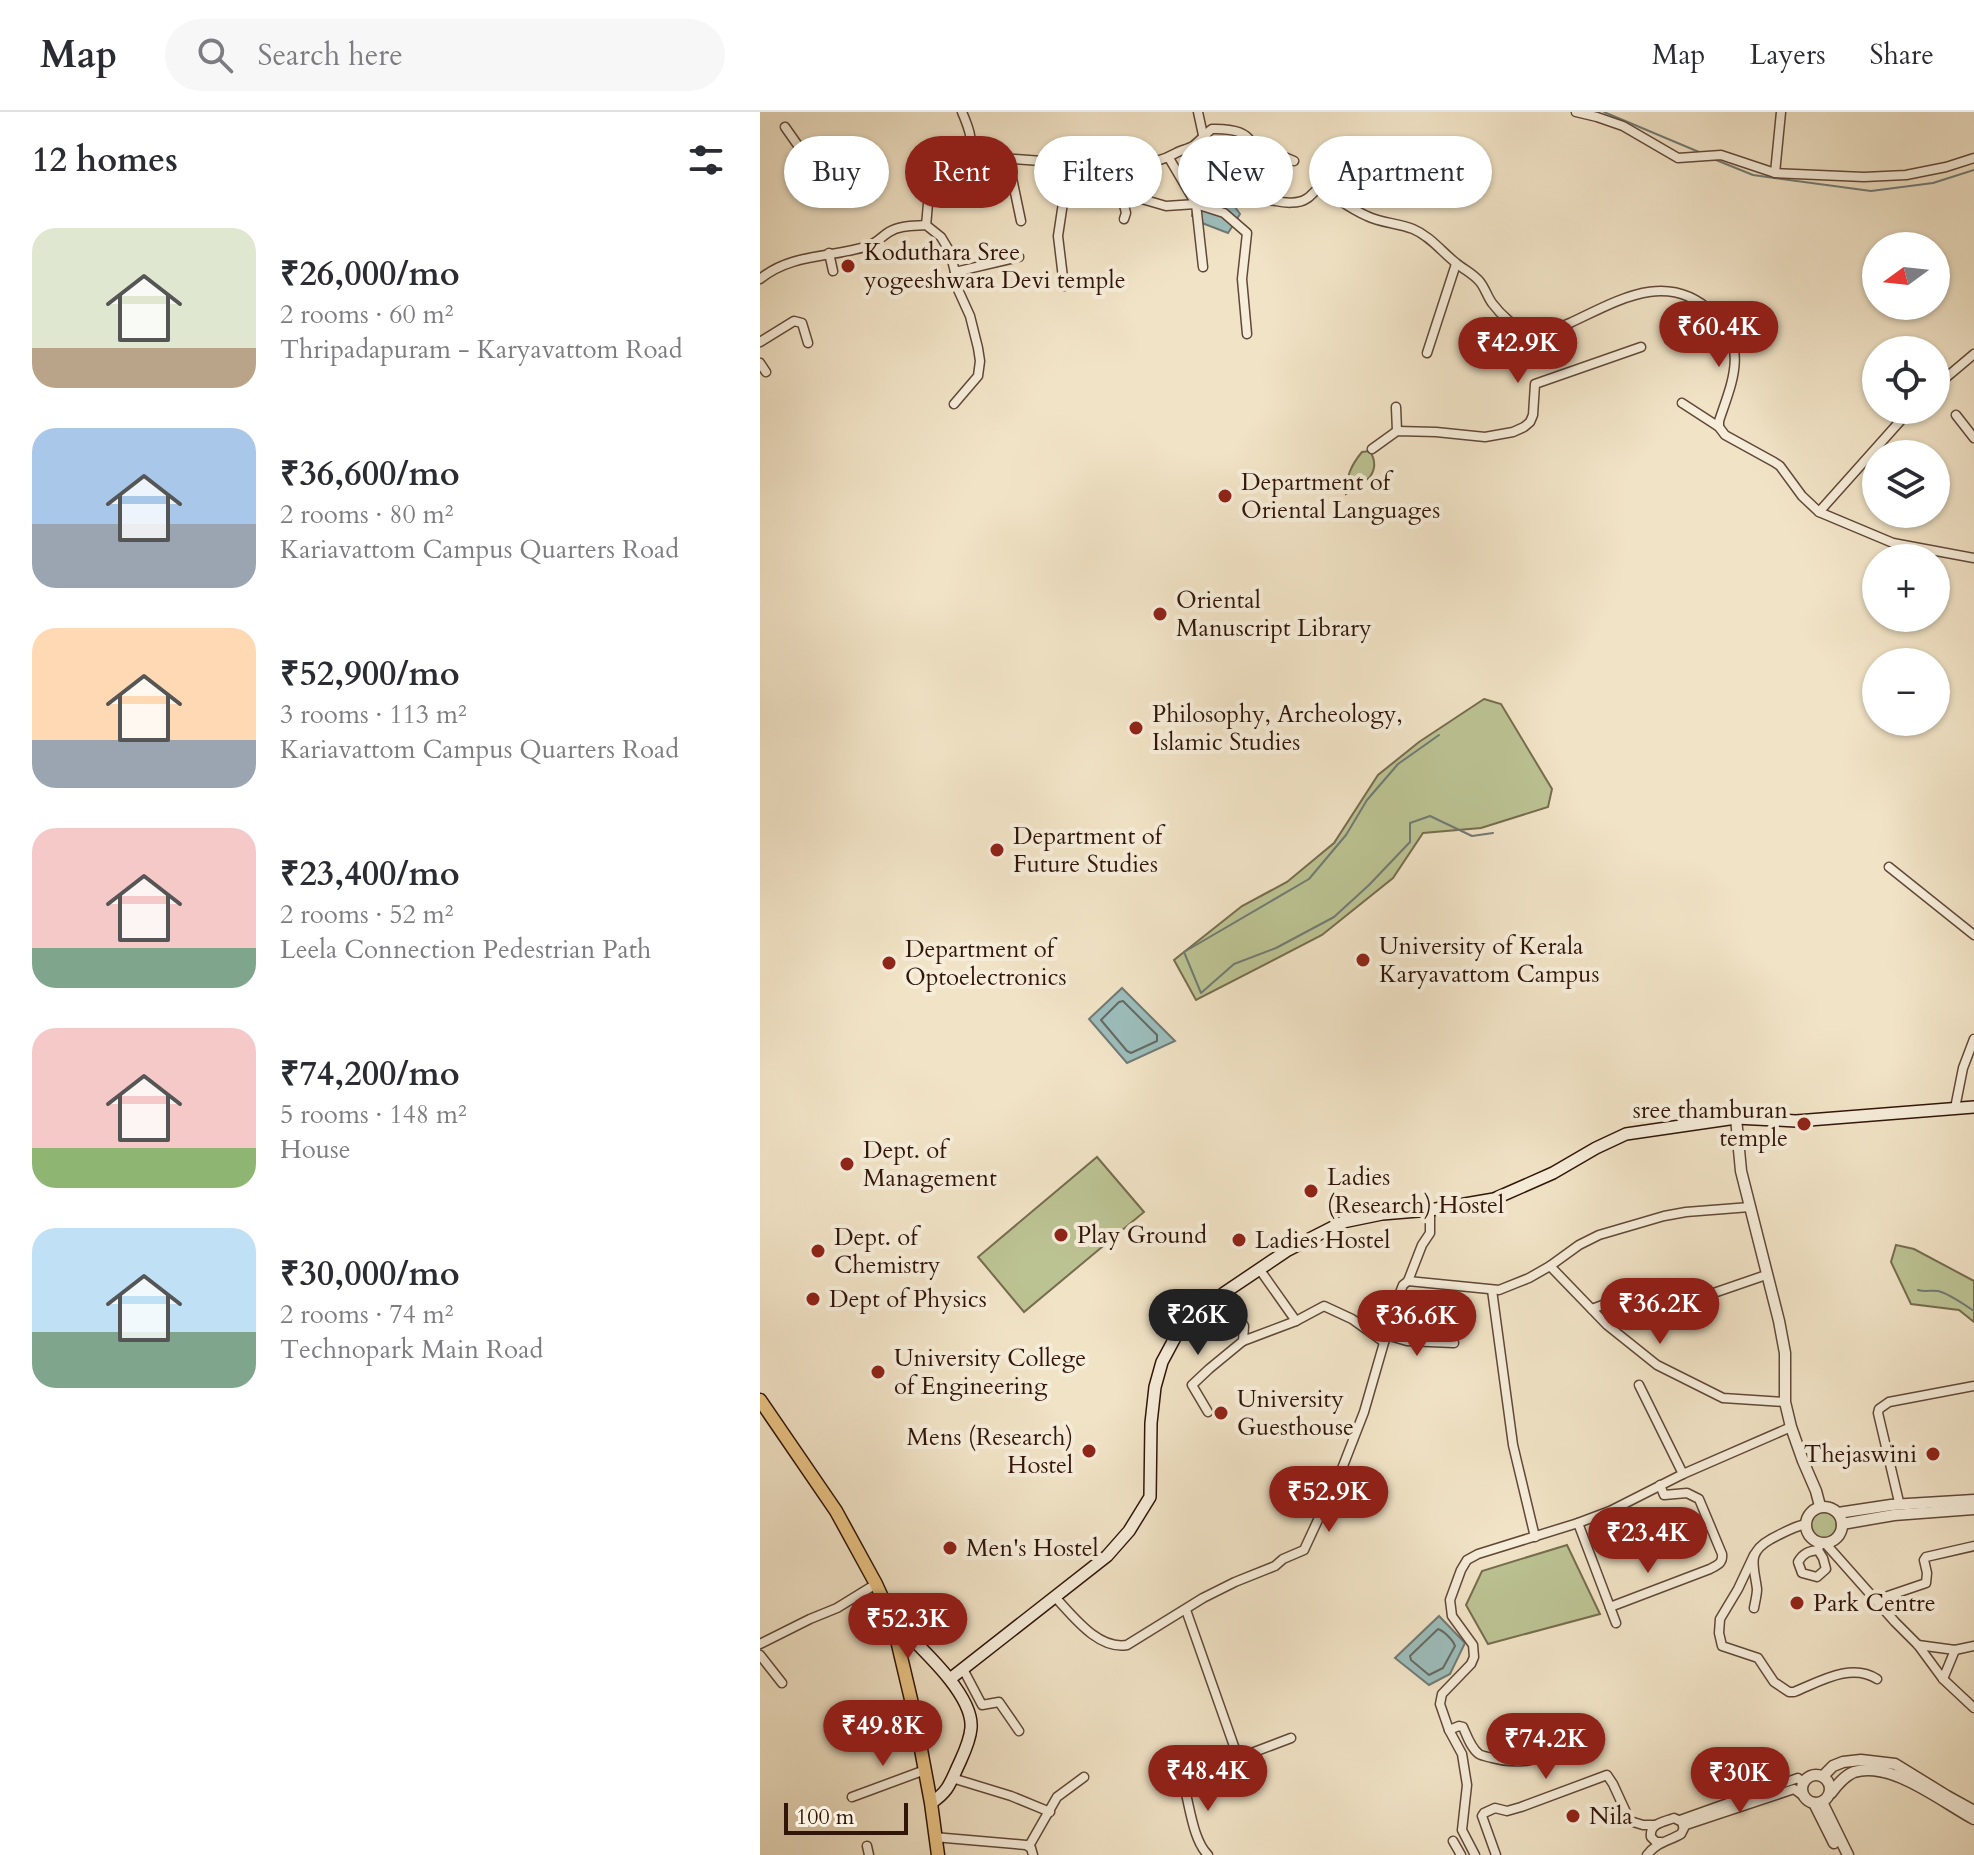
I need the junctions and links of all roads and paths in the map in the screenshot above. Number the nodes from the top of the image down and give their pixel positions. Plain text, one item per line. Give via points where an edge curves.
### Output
1 (962, 112) edge
2 (1198, 112) edge
3 (1576, 112) edge
4 (1781, 112) edge
5 (785, 127) dead end
6 (1203, 135) junction
7 (791, 136) edge
8 (971, 136) edge
9 (1246, 136) edge
10 (1169, 158) junction
11 (1974, 158) edge
12 (1162, 159) edge
13 (1178, 173) edge
14 (1775, 173) junction
15 (1018, 207) edge
16 (928, 208) edge
17 (1062, 208) edge
18 (1125, 208) edge
19 (1196, 208) edge
20 (1208, 208) edge
21 (1350, 208) edge
22 (1124, 219) dead end
23 (1021, 221) dead end
24 (926, 225) junction
25 (829, 253) junction
26 (1019, 257) dead end
27 (1456, 264) junction
28 (1203, 267) dead end
29 (833, 271) dead end
30 (955, 272) junction
31 (760, 279) edge
32 (1064, 286) dead end
33 (1712, 312) junction
34 (1247, 334) dead end
35 (1669, 340) dead end
36 (760, 342) edge
37 (808, 343) dead end
38 (1641, 347) dead end
39 (1427, 353) dead end
40 (1974, 354) edge
41 (760, 363) edge
42 (766, 372) dead end
43 (1950, 374) edge
44 (1682, 403) dead end
45 (954, 404) dead end
46 (1396, 407) dead end
47 (1956, 415) dead end
48 (1898, 424) edge
49 (1719, 427) junction
50 (1397, 431) junction
51 (1974, 438) edge
52 (1372, 449) dead end
53 (1819, 512) junction
54 (1974, 558) edge
55 (1889, 867) dead end
56 (1974, 935) edge
57 (1974, 1039) edge
58 (1974, 1107) edge
59 (1955, 1108) junction
60 (1736, 1118) junction
61 (1750, 1207) junction
62 (1430, 1210) junction
63 (1550, 1266) junction
64 (1260, 1270) junction
65 (1766, 1275) junction
66 (1408, 1281) junction
67 (1492, 1290) junction
68 (1224, 1293) junction
69 (1592, 1309) junction
70 (1296, 1321) junction
71 (1385, 1338) junction
72 (1243, 1341) junction
73 (1454, 1343) dead end
74 (1639, 1385) dead end
75 (1974, 1386) edge
76 (760, 1400) edge
77 (1785, 1402) junction
78 (1208, 1412) dead end
79 (1791, 1427) junction
80 (1683, 1474) junction
81 (1660, 1485) junction
82 (1974, 1500) edge
83 (1891, 1505) junction
84 (1820, 1506) junction
85 (1974, 1509) edge
86 (1840, 1519) junction
87 (1578, 1523) junction
88 (1806, 1524) junction
89 (1535, 1537) junction
90 (1821, 1545) junction
91 (1974, 1546) edge
92 (1754, 1555) junction
93 (876, 1584) junction
94 (1055, 1597) junction
95 (1876, 1600) junction
96 (1610, 1607) junction
97 (1754, 1608) dead end
98 (1186, 1610) junction
99 (892, 1619) junction
100 (1616, 1623) dead end
101 (760, 1644) edge
102 (1918, 1645) junction
103 (1974, 1646) edge
104 (1955, 1650) junction
105 (760, 1655) edge
106 (963, 1669) junction
107 (950, 1679) junction
108 (1877, 1679) dead end
109 (1943, 1679) junction
110 (782, 1683) dead end
111 (1974, 1708) edge
112 (1449, 1730) junction
113 (1019, 1731) dead end
114 (1547, 1733) dead end
115 (1291, 1738) dead end
116 (925, 1770) junction
117 (1823, 1776) junction
118 (1084, 1777) dead end
119 (952, 1778) junction
120 (1803, 1783) junction
121 (1184, 1786) dead end
122 (1831, 1793) junction
123 (852, 1797) dead end
124 (1813, 1801) junction
125 (931, 1803) junction
126 (1974, 1811) edge
127 (1050, 1812) junction
128 (1974, 1819) edge
129 (1682, 1823) junction
130 (1655, 1825) junction
131 (934, 1837) junction
132 (1453, 1841) dead end
133 (1661, 1842) junction
134 (1031, 1850) edge
135 (938, 1855) edge
136 (1208, 1855) edge
137 (1461, 1855) edge
138 (1475, 1855) edge
139 (1496, 1855) edge
140 (1647, 1855) edge
141 (1840, 1855) edge
142 (1848, 1855) edge

1 - 8 street
2 - 6 street
3 - 14 street via 1623,126 1678,158 1721,155
4 - 14 street
5 - 7 street
6 - 9 street via 1224,129
6 - 10 street
10 - 12 street
10 - 13 street
11 - 14 street via 1906,175
15 - 23 street
16 - 24 street
17 - 32 street via 1058,236
18 - 22 street
19 - 28 street
20 - 34 street via 1224,213 1247,233 1242,279
21 - 27 street via 1424,234
24 - 25 street via 898,228 873,245
24 - 30 street via 941,237
25 - 29 street
25 - 31 street via 785,264
26 - 30 street
27 - 33 street via 1479,281 1507,319 1534,334 1619,300 1660,290 1688,295
27 - 39 street
30 - 45 street via 980,361 978,376
33 - 35 street via 1694,336
33 - 49 street via 1723,323 1736,356
36 - 37 street via 794,321 802,323
38 - 50 street via 1539,381 1530,422 1513,432 1485,437
40 - 43 street
41 - 42 street
44 - 49 street
46 - 50 street
47 - 51 street
48 - 53 street
49 - 53 street via 1780,466
50 - 52 street
53 - 54 street via 1893,543
55 - 56 street
57 - 59 street
58 - 59 main road
59 - 60 main road via 1796,1121
60 - 61 street
60 - 62 main road via 1626,1134 1494,1199
61 - 63 street via 1686,1212 1632,1224 1589,1240
61 - 65 street
62 - 64 main road via 1343,1222
62 - 66 street via 1430,1233
63 - 67 street
63 - 69 street
64 - 68 main road
64 - 70 street
65 - 69 street via 1705,1296 1663,1288
65 - 77 street via 1785,1353
66 - 67 street
66 - 71 street
67 - 89 street via 1513,1445
68 - 72 street via 1244,1326
68 - 94 main road via 1177,1334 1162,1362 1151,1423 1150,1497 1107,1556
69 - 77 street via 1657,1365 1709,1392 1723,1398
70 - 71 street via 1324,1306
70 - 72 street
71 - 73 street
71 - 98 street via 1364,1412 1304,1550
72 - 78 street via 1192,1385
74 - 80 street
75 - 83 street via 1889,1402 1879,1409 1899,1502
76 - 93 main road via 836,1511
77 - 79 street
79 - 80 street
79 - 84 street
80 - 81 street
81 - 87 street
81 - 96 street via 1664,1495 1687,1493 1699,1499 1722,1554 1720,1564
82 - 83 street
83 - 86 street
84 - 86 street via 1829,1507
84 - 88 street
85 - 86 street
86 - 90 street via 1839,1535
87 - 89 street
87 - 96 street
88 - 90 street via 1809,1536
88 - 92 street via 1783,1530
89 - 112 street via 1478,1554 1467,1560 1458,1577 1450,1600 1452,1616 1473,1645 1474,1657 1442,1694
90 - 95 street
91 - 95 street via 1926,1557 1926,1583
92 - 97 street
92 - 108 street via 1720,1619 1722,1646 1758,1658 1774,1682 1789,1692 1844,1672
93 - 99 main road
93 - 101 street
94 - 98 street via 1100,1639 1119,1646
94 - 106 main road
95 - 102 street
96 - 100 street
98 - 115 street via 1235,1749 1249,1754
99 - 107 main road
99 - 116 main road
102 - 104 street
102 - 109 street
103 - 104 street
104 - 109 street
105 - 110 street
106 - 107 main road
106 - 113 street via 982,1705 999,1702
107 - 119 main road via 972,1727
109 - 111 street
112 - 114 street via 1463,1727 1480,1755 1519,1762 1547,1757 1565,1746 1562,1733
112 - 138 street via 1462,1754 1467,1785 1461,1824
116 - 123 street
116 - 125 main road
117 - 120 street via 1810,1776
117 - 122 street
117 - 126 street via 1843,1762 1895,1764
118 - 127 street via 1057,1797
119 - 125 main road via 945,1794
119 - 127 street
120 - 124 street via 1802,1790
120 - 129 street via 1798,1778
121 - 136 street via 1200,1847
122 - 124 street
122 - 128 street via 1852,1773 1870,1769 1910,1782
124 - 129 street via 1794,1789
124 - 141 street
124 - 142 street
125 - 131 main road
127 - 134 street
129 - 130 street via 1674,1818
129 - 133 street via 1680,1835
130 - 133 street via 1650,1835
130 - 139 street via 1630,1821 1607,1775 1521,1807 1484,1813
131 - 134 street
131 - 135 main road
132 - 137 street
133 - 140 street

